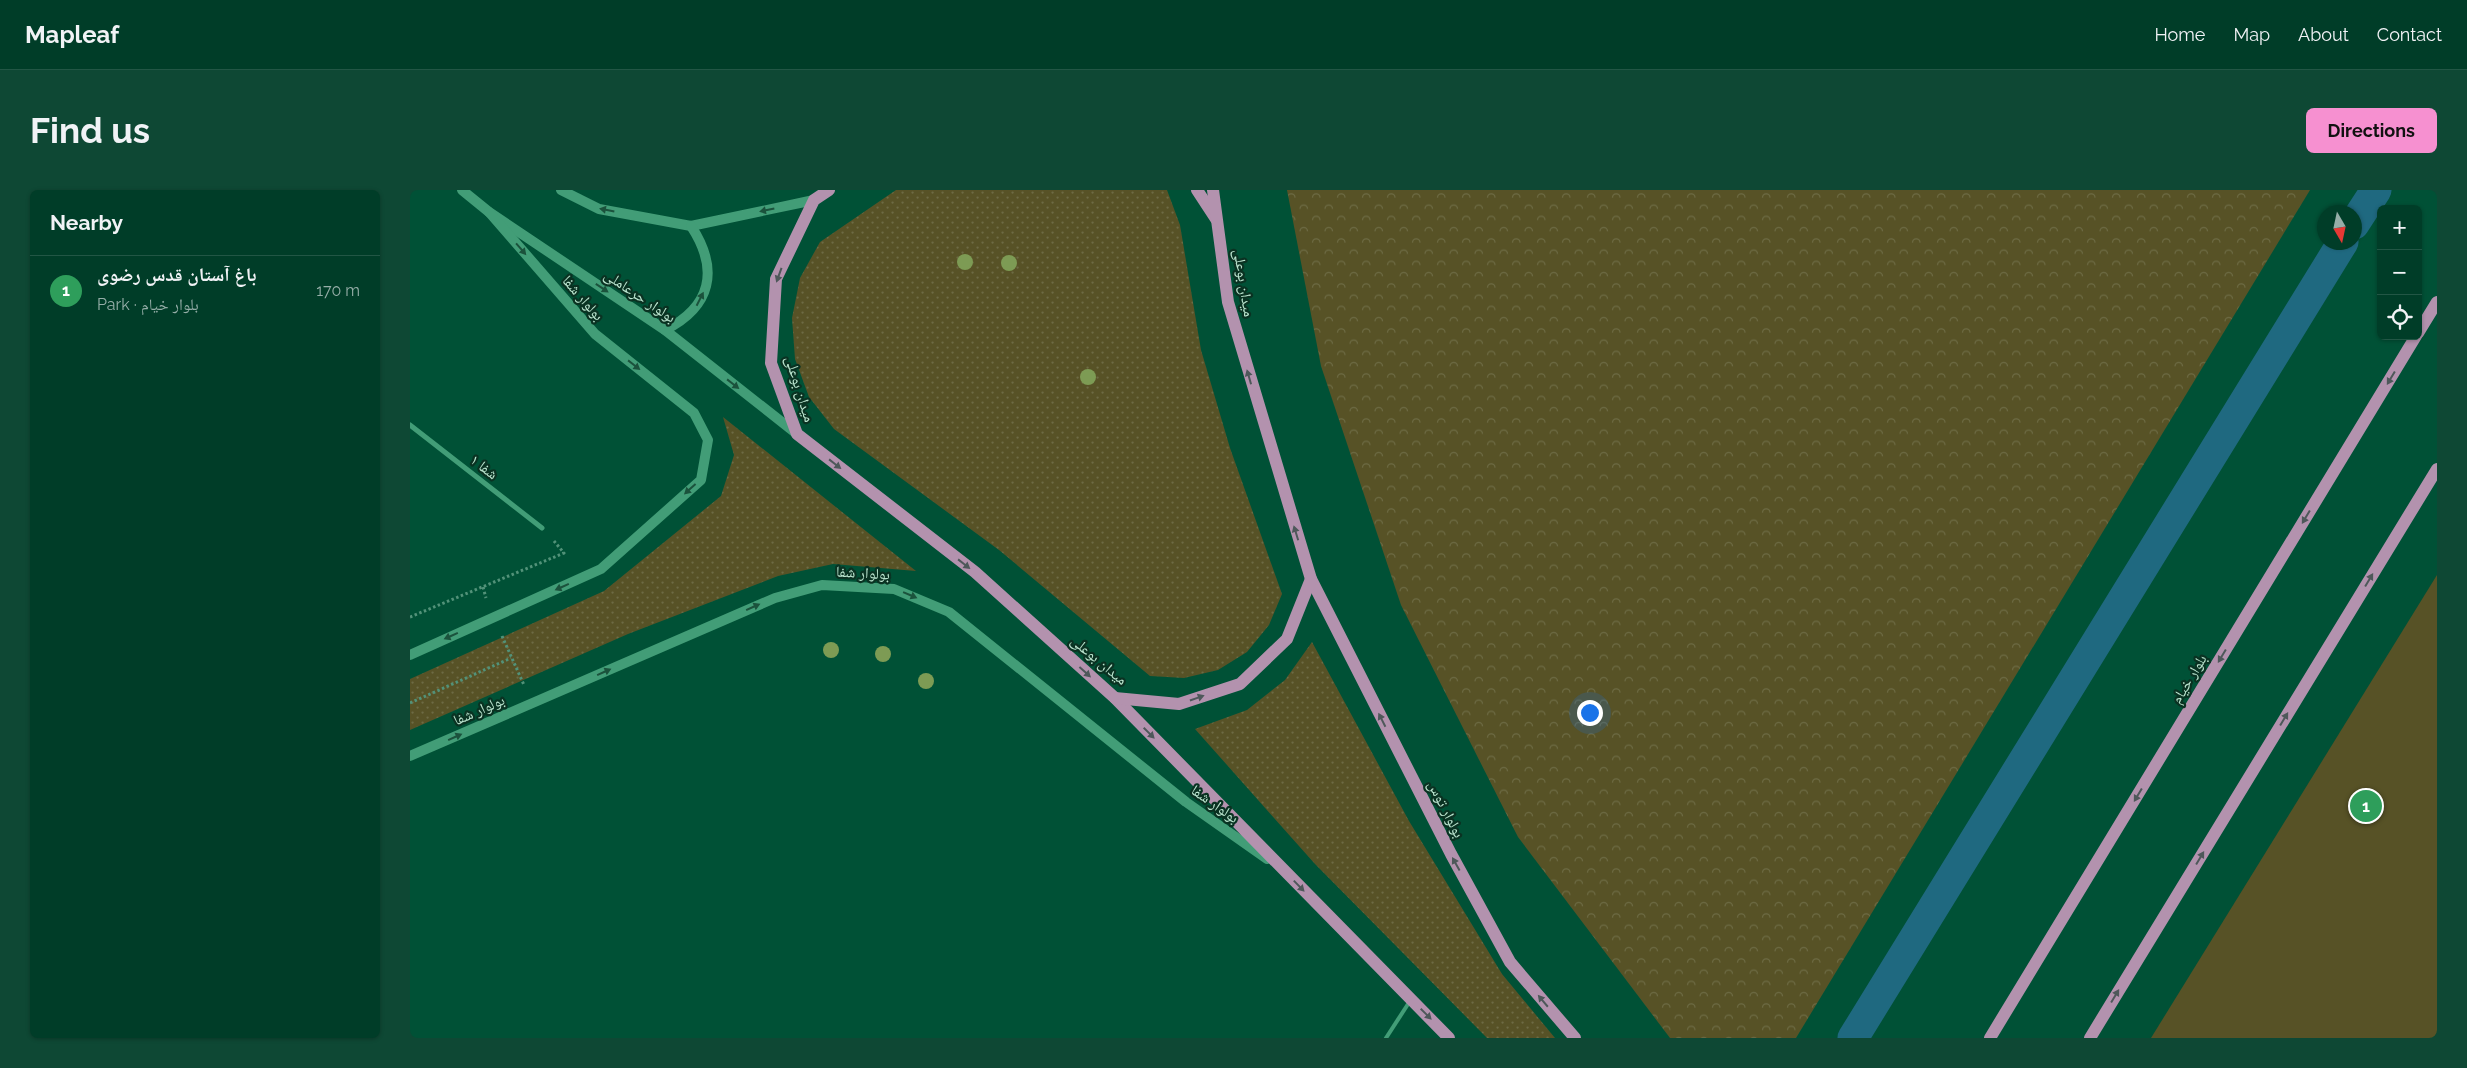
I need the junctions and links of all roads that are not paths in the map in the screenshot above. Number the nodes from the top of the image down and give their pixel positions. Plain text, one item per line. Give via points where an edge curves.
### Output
1 (462, 190) edge
2 (561, 190) edge
3 (829, 190) edge
4 (1197, 190) edge
5 (1213, 190) edge
6 (814, 200) junction
7 (489, 212) junction
8 (1219, 223) junction
9 (691, 226) junction
10 (2437, 302) edge
11 (2422, 326) edge
12 (665, 330) junction
13 (2414, 340) edge
14 (410, 425) edge
15 (797, 434) junction
16 (2437, 469) edge
17 (542, 528) road end
18 (1311, 579) junction
19 (410, 655) edge
20 (1115, 698) junction
21 (410, 756) edge
22 (1285, 871) junction
23 (1411, 1000) junction
24 (1386, 1038) edge
25 (1450, 1038) edge
26 (1575, 1038) edge
27 (1990, 1038) edge
28 (2090, 1038) edge

1 - 7 street, بولوار حرعاملی
9 -> 2 street via 599,209
3 - 6 main road
4 - 8 main road, میدان بوعلی
5 - 8 main road
6 -> 9 street
6 -> 15 main road, میدان بوعلی via 776,279 771,363
7 -> 12 street, بولوار حرعاملی
7 -> 19 street, بولوار شفا via 595,334 694,413 708,440 701,480 601,569
18 -> 8 main road, میدان بوعلی via 1228,302
12 -> 9 street via 684,321 698,305 707,286 705,251
10 - 11 main road
12 -> 15 street, بولوار حرعاملی
13 -> 27 main road, بلوار خیام
14 - 17 street, شفا ۱
15 -> 20 main road, میدان بوعلی via 975,572
28 -> 16 main road
20 -> 18 main road, میدان بوعلی via 1179,704 1240,684 1287,639
26 -> 18 main road, بولوار توس via 1510,962 1451,854
20 -> 22 main road
21 -> 22 street, بولوار شفا via 775,598 822,585 894,589 949,612 1186,802
22 -> 23 main road
23 - 24 lane
23 -> 25 main road

